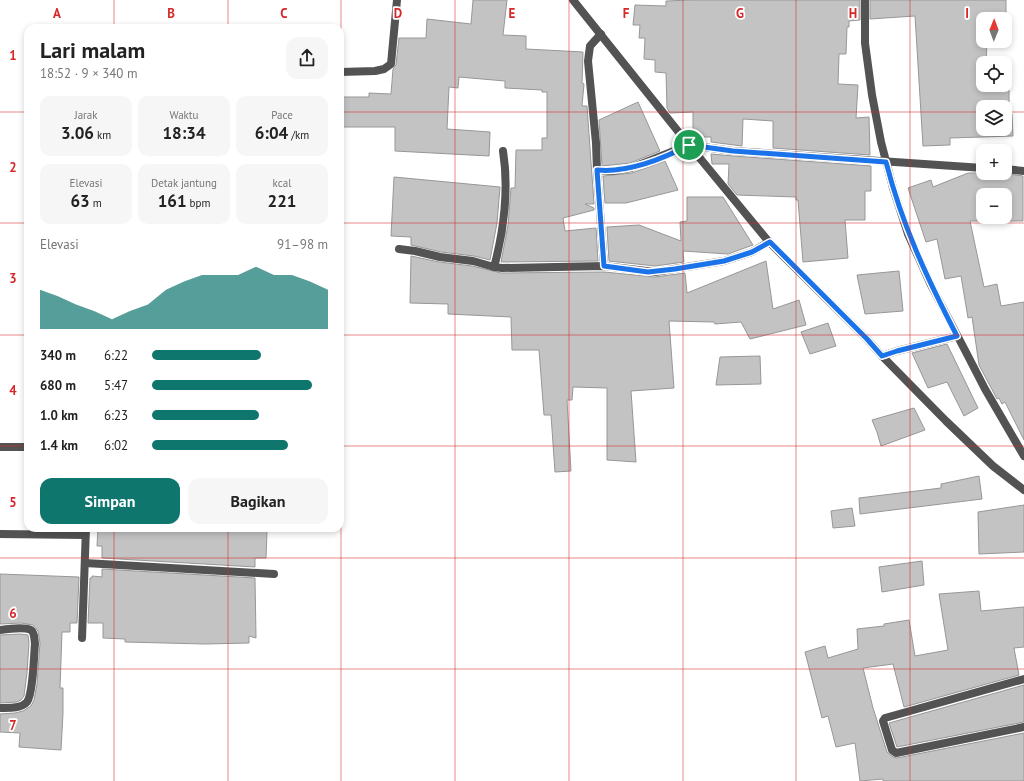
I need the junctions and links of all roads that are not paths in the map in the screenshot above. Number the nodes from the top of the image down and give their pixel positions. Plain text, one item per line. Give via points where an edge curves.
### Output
1 (397, 0) edge
2 (573, 0) edge
3 (865, 0) edge
4 (599, 36) junction
5 (344, 72) edge
6 (686, 147) junction
7 (503, 151) dead end
8 (886, 162) junction
9 (976, 168) edge
10 (597, 170) junction
11 (1012, 170) edge
12 (1024, 171) edge
13 (770, 242) junction
14 (399, 249) dead end
15 (604, 266) junction
16 (494, 267) junction
17 (957, 336) junction
18 (882, 356) junction
19 (0, 447) edge
20 (24, 447) edge
21 (1024, 456) edge
22 (1024, 490) edge
23 (85, 532) edge
24 (0, 534) edge
25 (85, 563) junction
26 (274, 574) dead end
27 (0, 630) edge
28 (82, 638) dead end
29 (1024, 679) edge
30 (0, 708) edge
31 (1024, 728) edge

1 - 5 street via 392,64 384,69
2 - 4 street
3 - 8 street via 865,43
4 - 6 street
4 - 10 street via 590,46 588,61
6 - 8 street
6 - 10 street via 631,168 612,172
6 - 13 street
7 - 16 street via 506,190 499,250
8 - 9 street
8 - 17 street via 908,234
10 - 15 street
11 - 12 street
13 - 15 street via 752,252 724,261 655,272
13 - 18 street
14 - 16 street
15 - 16 street
17 - 18 street
17 - 21 street via 984,389
18 - 22 street via 993,466
19 - 20 street
23 - 24 street
23 - 25 street
25 - 26 street
25 - 28 street
27 - 30 street via 31,630 35,643 31,694 27,702 20,707
29 - 31 street via 885,718 883,721 892,750 896,753

